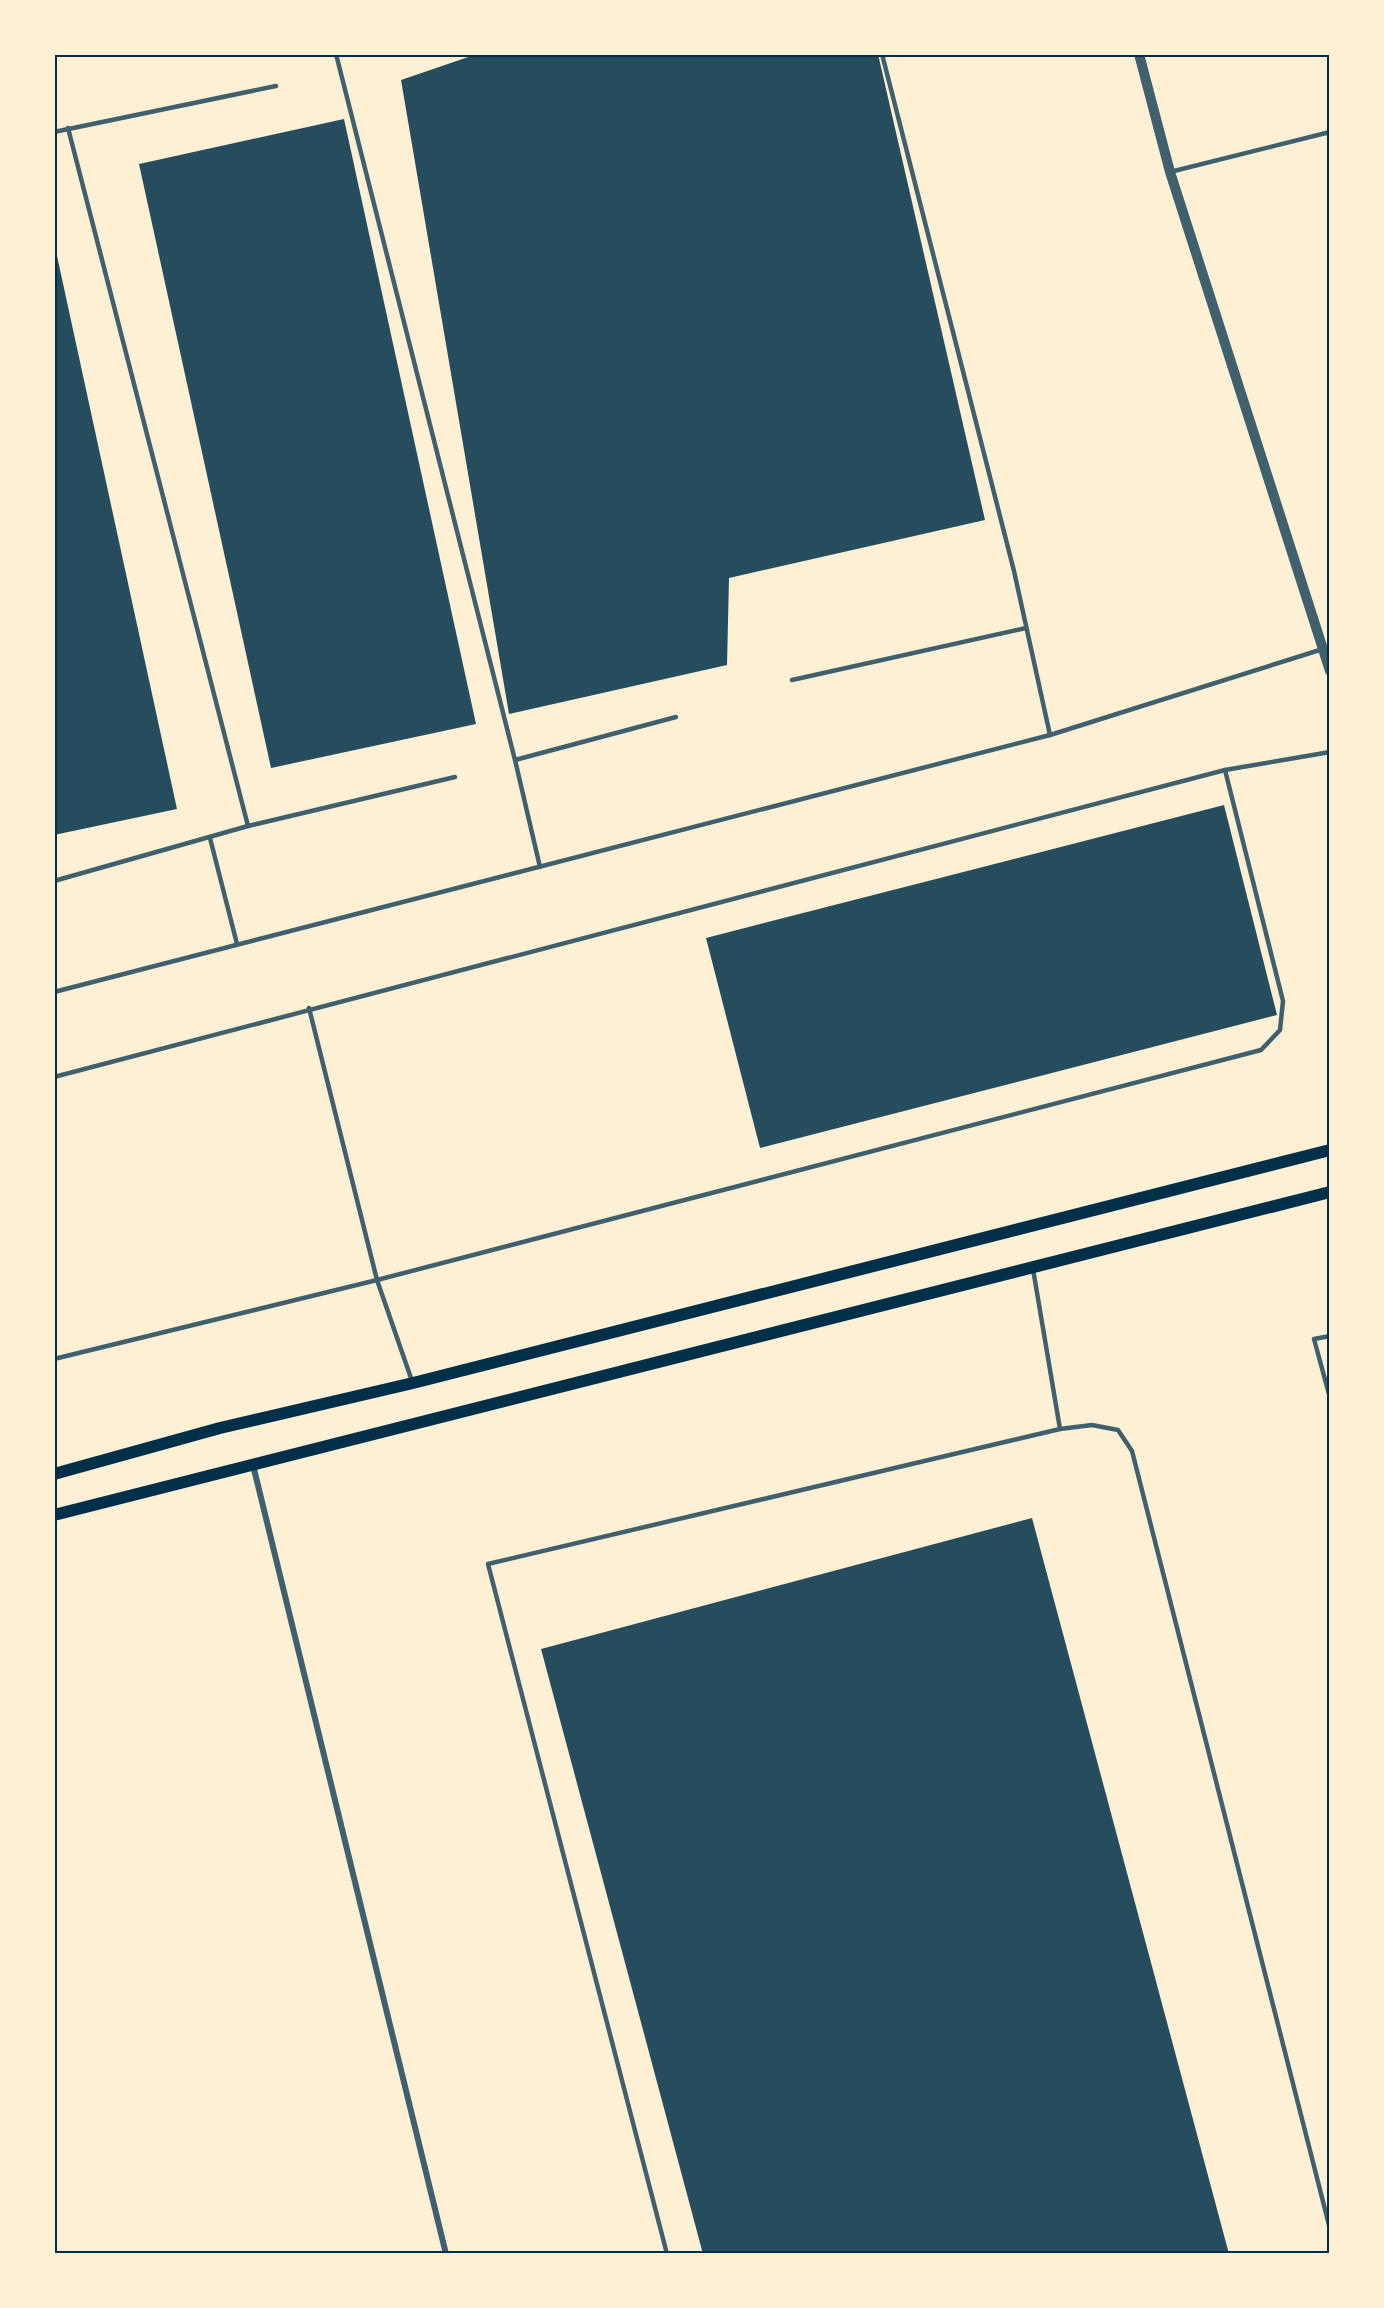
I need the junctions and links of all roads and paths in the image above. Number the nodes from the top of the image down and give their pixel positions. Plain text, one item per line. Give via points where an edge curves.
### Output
1 (336, 54) edge
2 (882, 54) edge
3 (1140, 54) edge
4 (276, 86) dead end
5 (68, 129) junction
6 (54, 132) edge
7 (1330, 132) edge
8 (1170, 172) junction
9 (1026, 628) junction
10 (1323, 649) junction
11 (1330, 671) edge
12 (792, 680) dead end
13 (676, 717) dead end
14 (1050, 735) junction
15 (1330, 752) edge
16 (515, 760) junction
17 (1225, 770) junction
18 (455, 777) dead end
19 (248, 826) junction
20 (210, 838) junction
21 (540, 867) junction
22 (54, 881) edge
23 (237, 944) junction
24 (54, 992) edge
25 (309, 1008) junction
26 (54, 1077) edge
27 (1330, 1150) edge
28 (1330, 1192) edge
29 (1032, 1266) junction
30 (376, 1280) junction
31 (1330, 1335) edge
32 (54, 1359) edge
33 (413, 1383) junction
34 (1330, 1398) edge
35 (1060, 1429) junction
36 (253, 1465) junction
37 (54, 1474) edge
38 (54, 1515) edge
39 (1330, 2229) edge
40 (446, 2254) edge
41 (667, 2254) edge

1 - 16 lane
2 - 9 lane
3 - 8 street
4 - 5 lane
5 - 6 lane
5 - 19 lane
7 - 8 lane
8 - 10 street
9 - 12 lane
9 - 14 lane
10 - 11 street
10 - 14 lane
13 - 16 lane
14 - 21 lane
15 - 17 lane
16 - 21 lane
17 - 25 lane
17 - 30 lane via 1283,1001 1280,1030 1261,1050
18 - 19 lane
19 - 20 lane
20 - 22 lane
20 - 23 lane
21 - 23 lane
23 - 24 lane
25 - 26 lane
25 - 30 lane
27 - 33 main road
28 - 29 main road
29 - 35 lane
29 - 36 main road
30 - 32 lane
30 - 33 lane
31 - 34 lane via 1314,1340
33 - 37 main road via 220,1428
35 - 39 lane via 1092,1425 1118,1430 1132,1451
35 - 41 lane via 489,1564
36 - 38 main road
36 - 40 street

